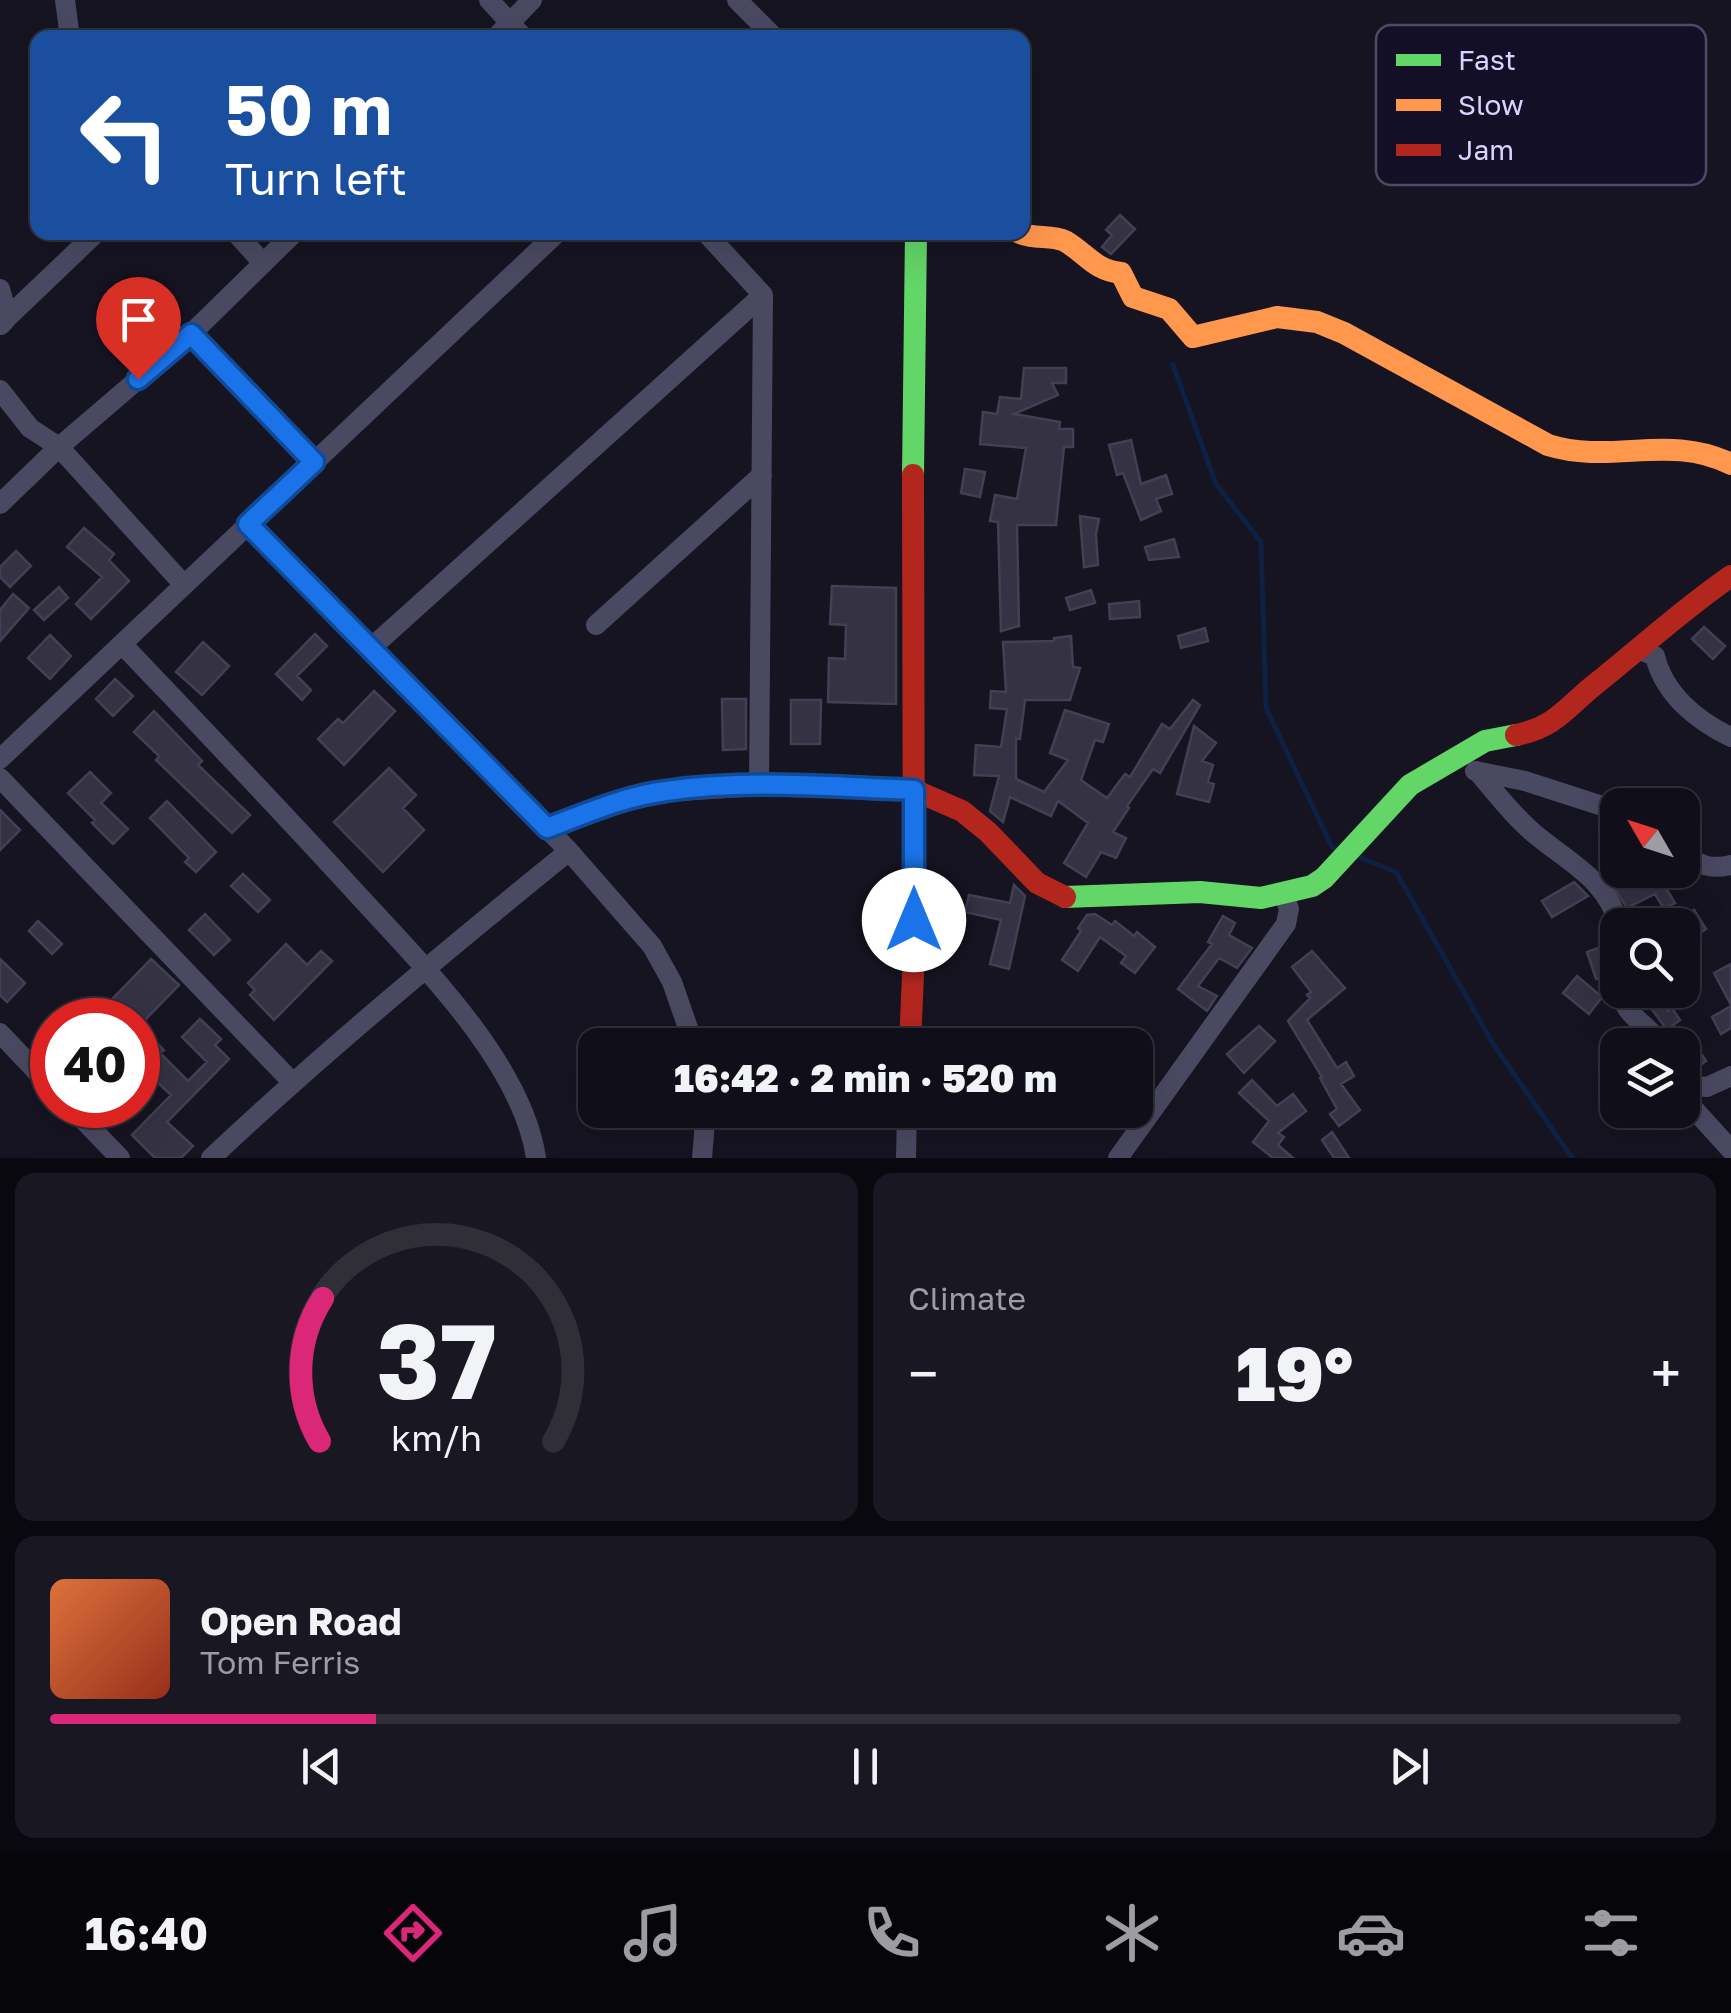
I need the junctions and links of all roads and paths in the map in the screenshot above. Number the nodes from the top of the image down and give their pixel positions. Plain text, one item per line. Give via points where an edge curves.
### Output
1 (65, 0) edge
2 (489, 0) edge
3 (532, 0) edge
4 (736, 0) edge
5 (69, 30) edge
6 (507, 30) edge
7 (511, 30) edge
8 (761, 30) edge
9 (1030, 237) edge
10 (90, 240) edge
11 (242, 240) edge
12 (287, 240) edge
13 (550, 240) edge
14 (712, 240) edge
15 (916, 240) edge
16 (264, 263) junction
17 (0, 289) edge
18 (763, 295) junction
19 (4, 322) edge
20 (191, 334) junction
21 (0, 390) edge
22 (59, 447) junction
23 (314, 462) junction
24 (1731, 464) edge
25 (762, 475) junction
26 (0, 504) edge
27 (248, 524) junction
28 (1731, 576) edge
29 (184, 585) junction
30 (596, 625) dead end
31 (122, 644) junction
32 (370, 649) junction
33 (1639, 650) junction
34 (1731, 736) edge
35 (0, 760) edge
36 (1438, 766) junction
37 (1477, 772) junction
38 (0, 778) edge
39 (760, 785) junction
40 (914, 790) junction
41 (1600, 805) edge
42 (547, 828) junction
43 (570, 851) junction
44 (1700, 865) edge
45 (1731, 865) edge
46 (1284, 895) junction
47 (1613, 908) edge
48 (424, 968) junction
49 (1625, 1008) edge
50 (688, 1028) edge
51 (910, 1028) edge
52 (1648, 1028) edge
53 (0, 1032) edge
54 (30, 1064) edge
55 (1731, 1076) edge
56 (292, 1082) junction
57 (1700, 1087) edge
58 (1700, 1116) edge
59 (91, 1128) edge
60 (704, 1128) edge
61 (907, 1128) edge
62 (1731, 1150) edge
63 (120, 1158) edge
64 (211, 1158) edge
65 (536, 1158) edge
66 (702, 1158) edge
67 (906, 1158) edge
68 (1118, 1158) edge

1 - 5 street
2 - 6 street
3 - 7 street
4 - 8 street
9 - 24 street via 1062,239 1104,271 1121,274 1135,302 1160,306 1193,337 1288,317 1328,326 1559,449 1588,454 1664,445
10 - 19 street
11 - 16 street
12 - 16 street
13 - 23 street
14 - 18 street
15 - 40 street
16 - 20 street
17 - 19 street
18 - 25 street
18 - 32 street
20 - 22 street
20 - 23 street
21 - 22 street via 30,428
22 - 26 street
22 - 29 street
23 - 27 street
25 - 30 street
25 - 39 street
27 - 29 street
27 - 32 street
28 - 33 street
29 - 31 street
31 - 35 street
31 - 48 street
32 - 42 street
33 - 34 street via 1655,656 1666,685 1691,712
33 - 36 street via 1541,730 1485,741
36 - 37 street
36 - 46 street via 1410,785 1324,878
37 - 41 street
37 - 47 street via 1538,837 1601,887
38 - 56 street
39 - 40 street
39 - 42 street via 663,791
40 - 46 street via 962,811 1038,884 1070,899 1120,892
40 - 51 street
42 - 43 street
43 - 48 street
43 - 50 street via 664,963
44 - 45 street
46 - 68 street via 1286,924
48 - 56 street
48 - 65 street via 504,1071
49 - 52 street
53 - 54 street
55 - 57 street
56 - 64 street
58 - 62 street
59 - 63 street
60 - 66 street
61 - 67 street

